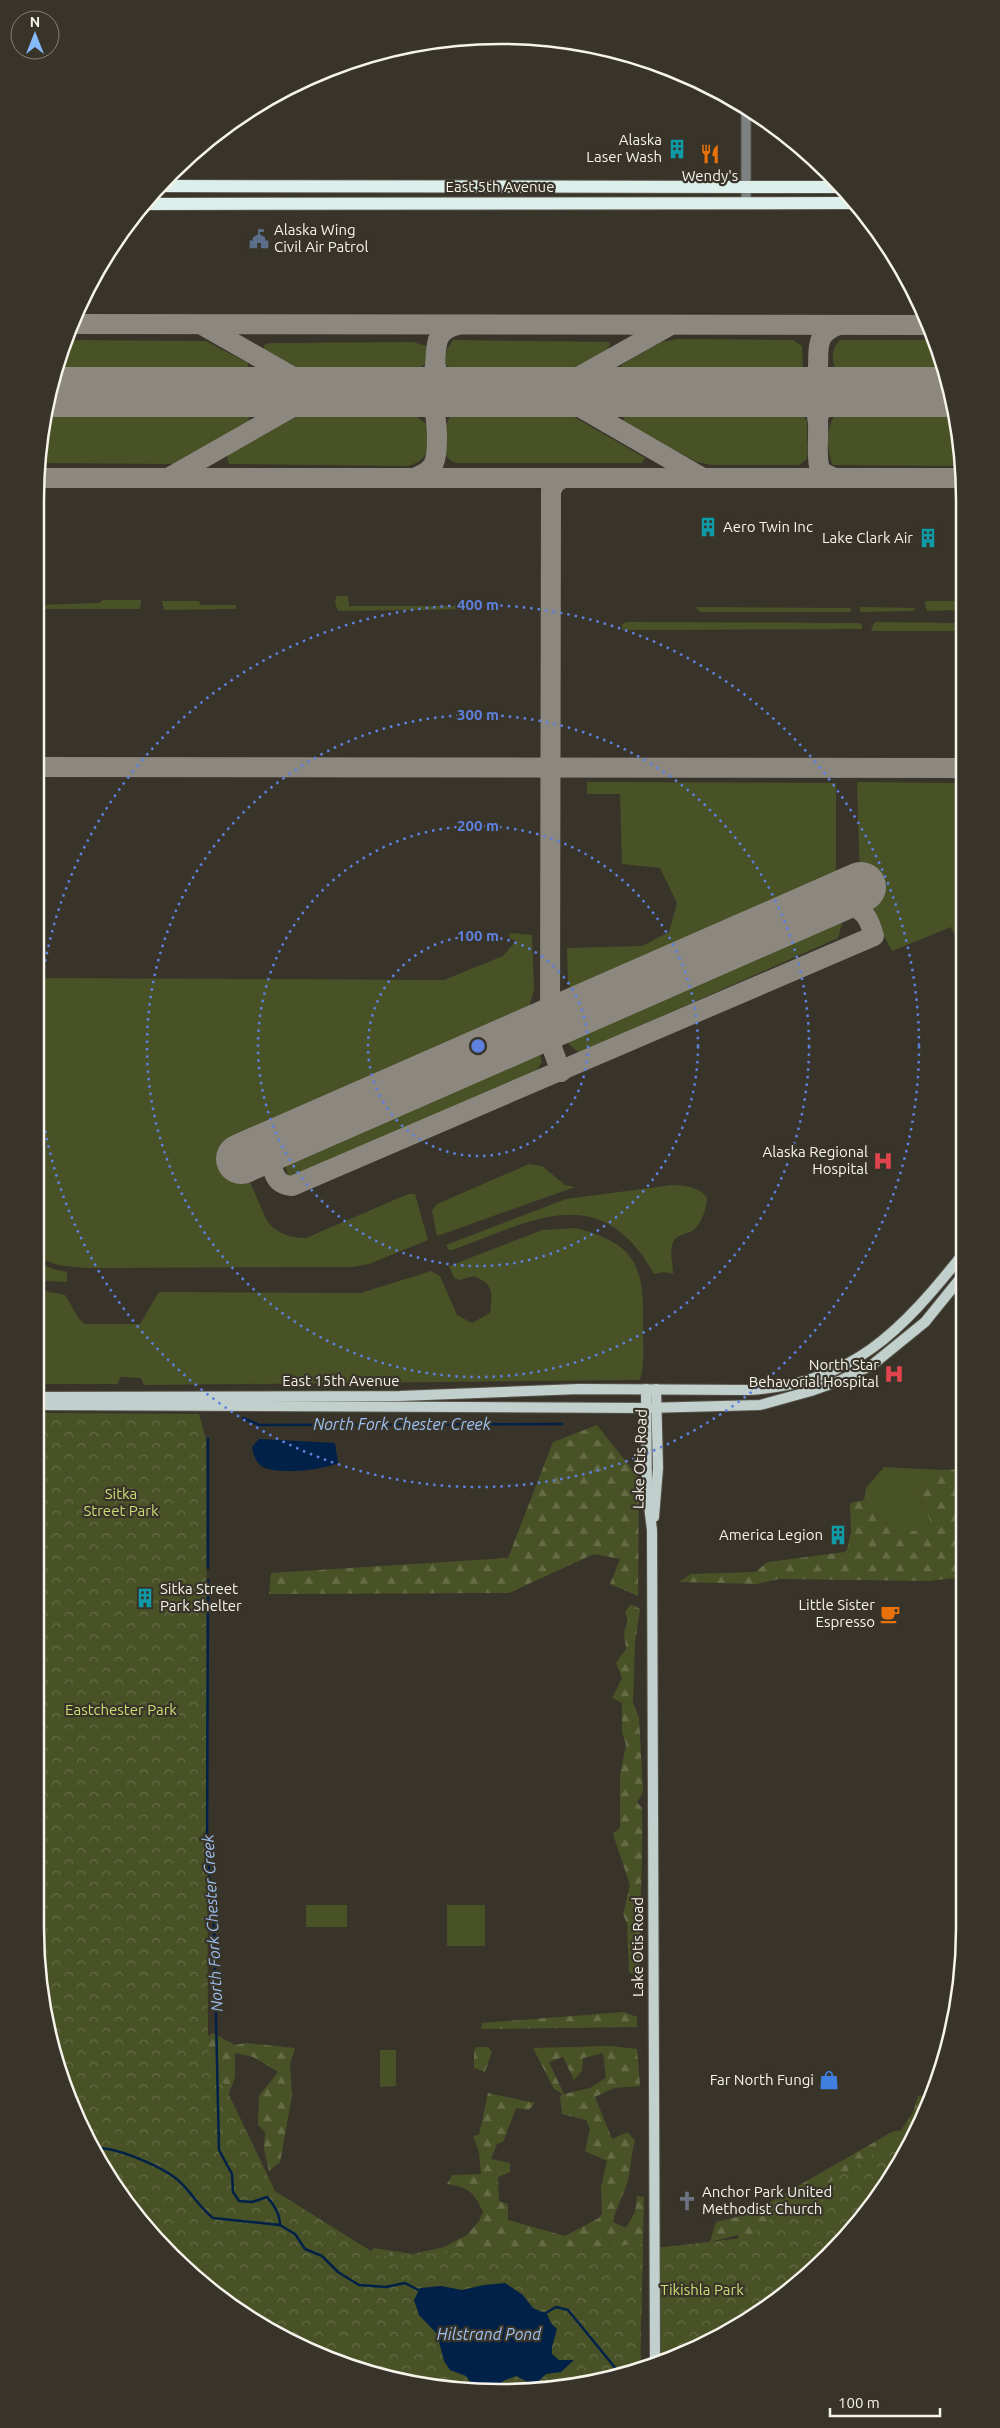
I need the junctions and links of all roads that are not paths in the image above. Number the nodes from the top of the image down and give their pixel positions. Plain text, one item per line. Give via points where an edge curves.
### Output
1 (746, 117) edge
2 (169, 186) edge
3 (746, 187) junction
4 (832, 187) edge
5 (746, 203) junction
6 (846, 203) edge
7 (153, 204) edge
8 (956, 1263) edge
9 (956, 1284) edge
10 (651, 1389) junction
11 (44, 1397) edge
12 (44, 1405) edge
13 (658, 1407) junction
14 (646, 1408) junction
15 (652, 1530) junction
16 (655, 2357) edge

1 - 3 street
2 - 3 highway, East 5th Avenue
3 - 4 highway, East 5th Avenue
3 - 5 street
5 - 6 highway, East 5th Avenue
5 - 7 highway, East 5th Avenue
8 - 10 main road, East 15th Avenue via 898,1330 832,1372 796,1384 762,1390
9 - 13 main road, East 15th Avenue via 908,1338 872,1365 839,1381 760,1405
10 - 11 main road, East 15th Avenue via 429,1396
10 - 13 main road, Lake Otis Road
10 - 14 main road, Lake Otis Road
12 - 14 main road, East 15th Avenue
13 - 14 main road, East 15th Avenue
13 - 15 main road, Lake Otis Road via 658,1468
14 - 15 main road, Lake Otis Road via 647,1490
15 - 16 main road, Lake Otis Road

